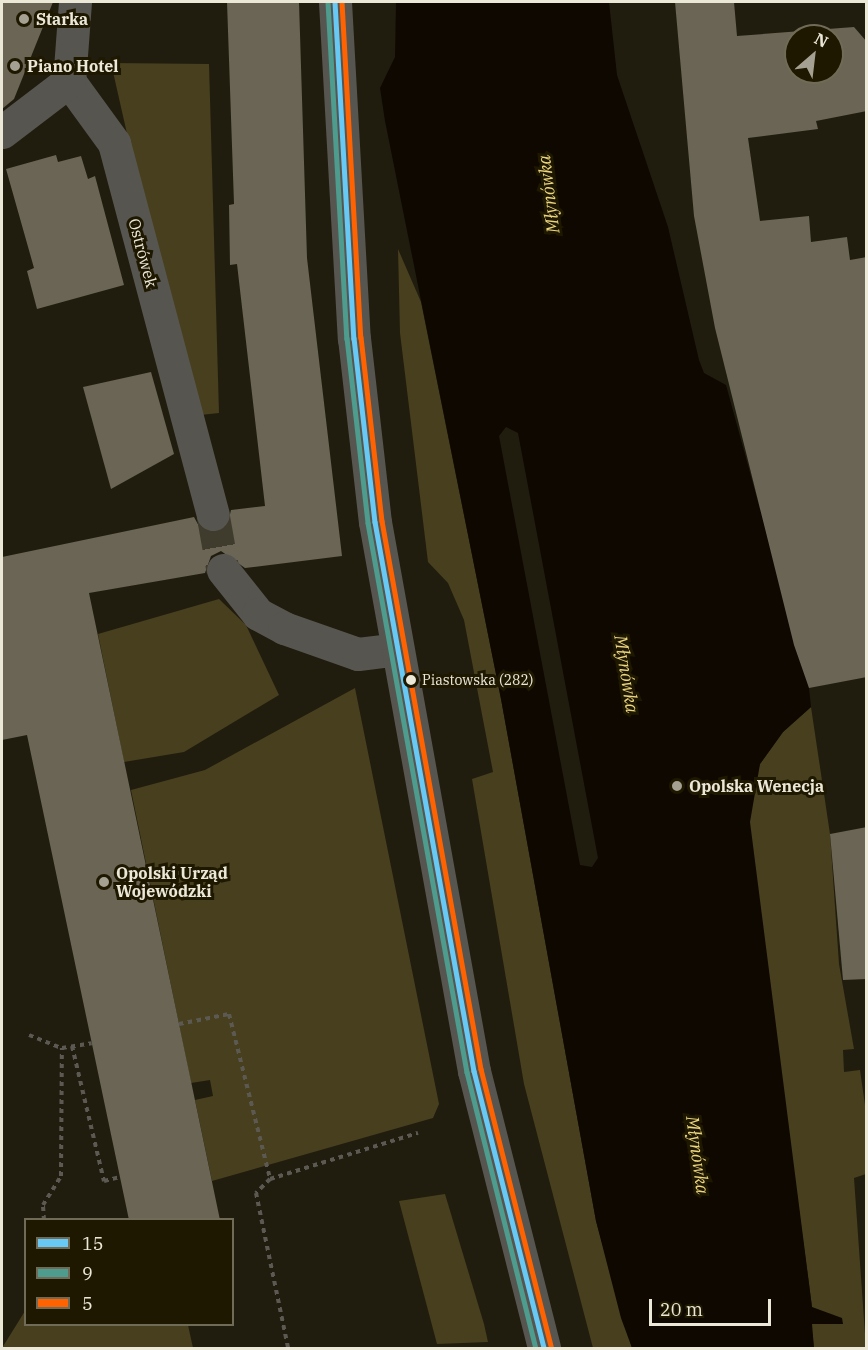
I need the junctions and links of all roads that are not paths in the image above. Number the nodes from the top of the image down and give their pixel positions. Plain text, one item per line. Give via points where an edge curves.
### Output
1 (75, 2) edge
2 (335, 2) edge
3 (69, 81) junction
4 (2, 132) edge
5 (213, 514) tunnel mouth
6 (223, 570) tunnel mouth
7 (396, 649) junction
8 (544, 1348) edge

1 - 3 street
2 - 7 street via 360,406
3 - 4 street
3 - 5 street, Ostrówek via 114,143
6 - 7 street via 258,614 284,628 358,654
7 - 8 street via 474,1071

